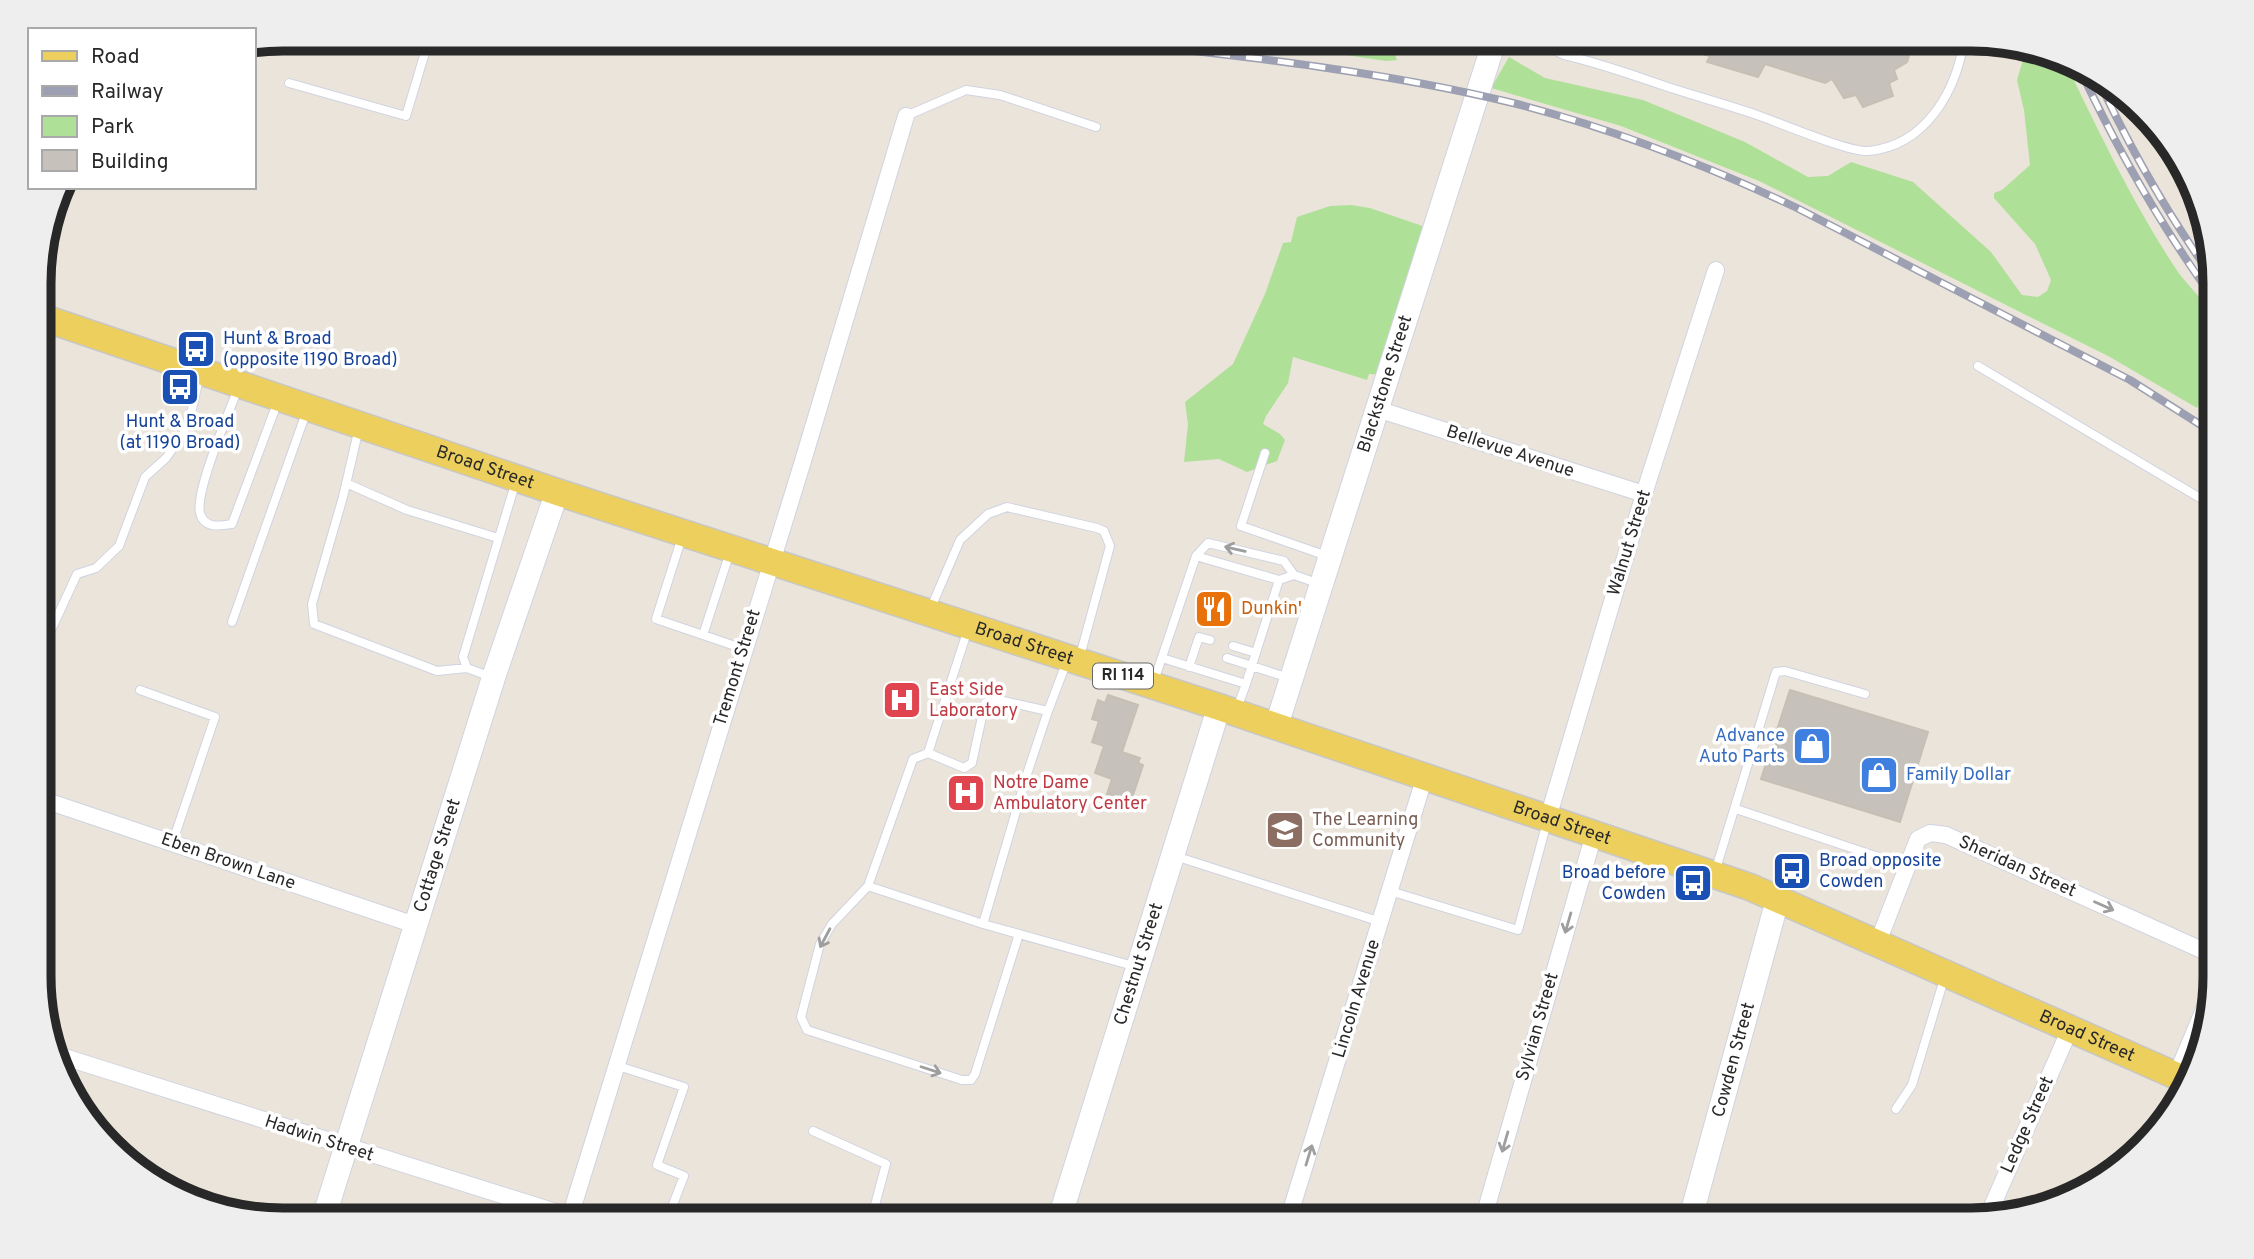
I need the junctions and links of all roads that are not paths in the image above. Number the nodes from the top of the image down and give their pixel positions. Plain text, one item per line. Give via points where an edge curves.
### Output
1 (425, 51) edge
2 (1491, 51) edge
3 (1554, 51) edge
4 (1961, 51) edge
5 (289, 83) dead end
6 (906, 116) joint
7 (1096, 127) dead end
8 (1716, 270) dead end
9 (51, 320) edge
10 (1978, 366) dead end
11 (201, 372) junction
12 (239, 384) junction
13 (279, 398) junction
14 (308, 408) junction
15 (1377, 409) junction
16 (360, 425) junction
17 (1265, 453) dead end
18 (517, 479) junction
19 (346, 483) junction
20 (557, 492) junction
21 (1644, 494) junction
22 (2203, 500) edge
23 (684, 534) junction
24 (498, 538) junction
25 (731, 549) junction
26 (1196, 556) junction
27 (1330, 557) junction
28 (771, 562) junction
29 (1294, 575) junction
30 (1279, 580) junction
31 (1321, 584) junction
32 (929, 613) junction
33 (232, 622) dead end
34 (968, 626) junction
35 (51, 630) edge
36 (703, 635) junction
37 (1210, 640) dead end
38 (1233, 646) dead end
39 (1195, 648) junction
40 (744, 649) junction
41 (1206, 652) dead end
42 (1256, 653) junction
43 (1161, 658) junction
44 (1227, 658) dead end
45 (1073, 660) junction
46 (1252, 666) junction
47 (1189, 667) junction
48 (467, 668) junction
49 (494, 678) junction
50 (1291, 678) junction
51 (1245, 684) junction
52 (1152, 685) junction
53 (139, 690) dead end
54 (1865, 694) dead end
55 (1048, 710) junction
56 (1227, 710) junction
57 (1276, 727) junction
58 (928, 753) junction
59 (1425, 776) junction
60 (51, 802) edge
61 (1736, 809) junction
62 (1548, 818) junction
63 (1594, 834) junction
64 (172, 844) junction
65 (1172, 855) junction
66 (1908, 867) junction
67 (1714, 875) junction
68 (868, 886) junction
69 (1390, 891) junction
70 (1779, 898) junction
71 (1381, 922) junction
72 (984, 924) junction
73 (415, 925) junction
74 (1019, 934) junction
75 (1878, 942) junction
76 (2203, 950) edge
77 (1137, 967) junction
78 (1946, 973) junction
79 (2070, 1029) junction
80 (66, 1057) edge
81 (615, 1065) junction
82 (2180, 1077) edge
83 (1896, 1109) dead end
84 (813, 1131) dead end
85 (346, 1147) junction
86 (1992, 1207) edge
87 (327, 1208) edge
88 (538, 1208) edge
89 (576, 1208) edge
90 (672, 1208) edge
91 (874, 1208) edge
92 (1063, 1208) edge
93 (1292, 1208) edge
94 (1486, 1208) edge
95 (1693, 1208) edge

1 - 5 lane via 406,117
2 - 15 street, Blackstone Street
3 - 4 lane via 1866,151 1904,139 1942,106
6 - 7 lane via 966,90 1000,95
6 - 28 street, Tremont Street
8 - 21 street, Walnut Street
9 - 11 main road, Broad Street / RI 114
10 - 22 lane
11 - 12 main road, Broad Street / RI 114
11 - 35 lane via 183,434 145,477 119,546 96,568 77,574
12 - 13 main road, Broad Street / RI 114
12 - 13 lane via 201,493 200,513 215,527 232,524
13 - 14 main road, Broad Street / RI 114
14 - 16 main road, Broad Street / RI 114
14 - 33 lane
15 - 21 street, Bellevue Avenue
15 - 27 street, Blackstone Street
16 - 18 main road, Broad Street / RI 114
16 - 19 lane
17 - 27 lane via 1241,526
18 - 20 main road, Broad Street / RI 114
18 - 24 lane
19 - 24 lane via 407,510
19 - 48 lane via 312,604 314,624 437,670
20 - 23 main road, Broad Street / RI 114
20 - 49 street, Cottage Street
21 - 62 street, Walnut Street
23 - 25 main road, Broad Street / RI 114
23 - 36 lane via 656,619
24 - 48 lane via 463,657
25 - 28 main road, Broad Street / RI 114
25 - 36 lane
29 -> 26 lane via 1284,561 1208,543
26 - 30 lane
26 - 43 lane
27 - 31 street, Blackstone Street
28 - 32 main road, Broad Street / RI 114
28 - 40 street, Tremont Street
29 - 30 lane
29 - 31 lane
30 - 42 lane
31 - 50 street, Blackstone Street
32 - 34 main road, Broad Street / RI 114
32 - 45 lane via 960,540 988,514 1007,507 1097,527 1104,531 1110,546
34 - 45 main road, Broad Street / RI 114
34 - 58 lane
36 - 40 lane
37 - 39 lane via 1199,637
38 - 42 lane
39 - 41 lane
39 - 47 lane
40 - 81 street, Tremont Street
42 - 46 lane
43 - 47 lane
43 - 52 lane
44 - 46 lane
45 - 52 main road, Broad Street / RI 114
45 - 55 lane
46 - 50 lane
46 - 51 lane
47 - 51 lane
48 - 49 lane
49 - 73 street, Cottage Street
50 - 57 street, Blackstone Street
51 - 56 lane
52 - 56 main road, Broad Street / RI 114
53 - 64 lane via 215,717
54 - 61 lane via 1776,672
55 - 58 lane via 993,699 985,703 972,763 964,768
55 - 72 lane
56 - 57 main road, Broad Street / RI 114
56 - 65 street, Chestnut Street
57 - 59 main road, Broad Street / RI 114
58 - 68 lane via 913,760
59 - 62 main road, Broad Street / RI 114
59 - 69 street, Lincoln Avenue
60 - 64 street, Eben Brown Lane
61 - 66 lane
61 - 67 lane
62 - 63 main road, Broad Street / RI 114
62 - 69 lane via 1518,930
63 - 67 main road, Broad Street / RI 114
63 -> 94 street, Sylvian Street
64 - 73 street, Eben Brown Lane
65 - 71 lane
65 - 77 street, Chestnut Street
66 - 75 street, Sheridan Street
66 -> 76 street, Sheridan Street via 1918,839 1930,833 1946,835
67 - 70 main road, Broad Street / RI 114
68 - 72 lane
68 -> 74 lane via 832,924 820,944 801,1017 807,1030 962,1080 971,1080 975,1074
69 - 71 street, Lincoln Avenue
70 - 75 main road, Broad Street / RI 114
70 - 95 street, Cowden Street
93 -> 71 street, Lincoln Avenue
72 - 74 lane
73 - 85 street, Cottage Street
74 - 77 lane
75 - 78 main road, Broad Street / RI 114
77 - 92 street, Chestnut Street
78 - 79 main road, Broad Street / RI 114
78 - 83 lane via 1912,1085
79 - 82 main road, Broad Street / RI 114
79 - 86 street, Ledge Street
80 - 85 street, Hadwin Street
81 - 89 street, Tremont Street
81 - 90 lane via 684,1087 657,1165 684,1176
84 - 91 lane via 886,1164
85 - 87 street, Cottage Street
85 - 88 street, Hadwin Street

